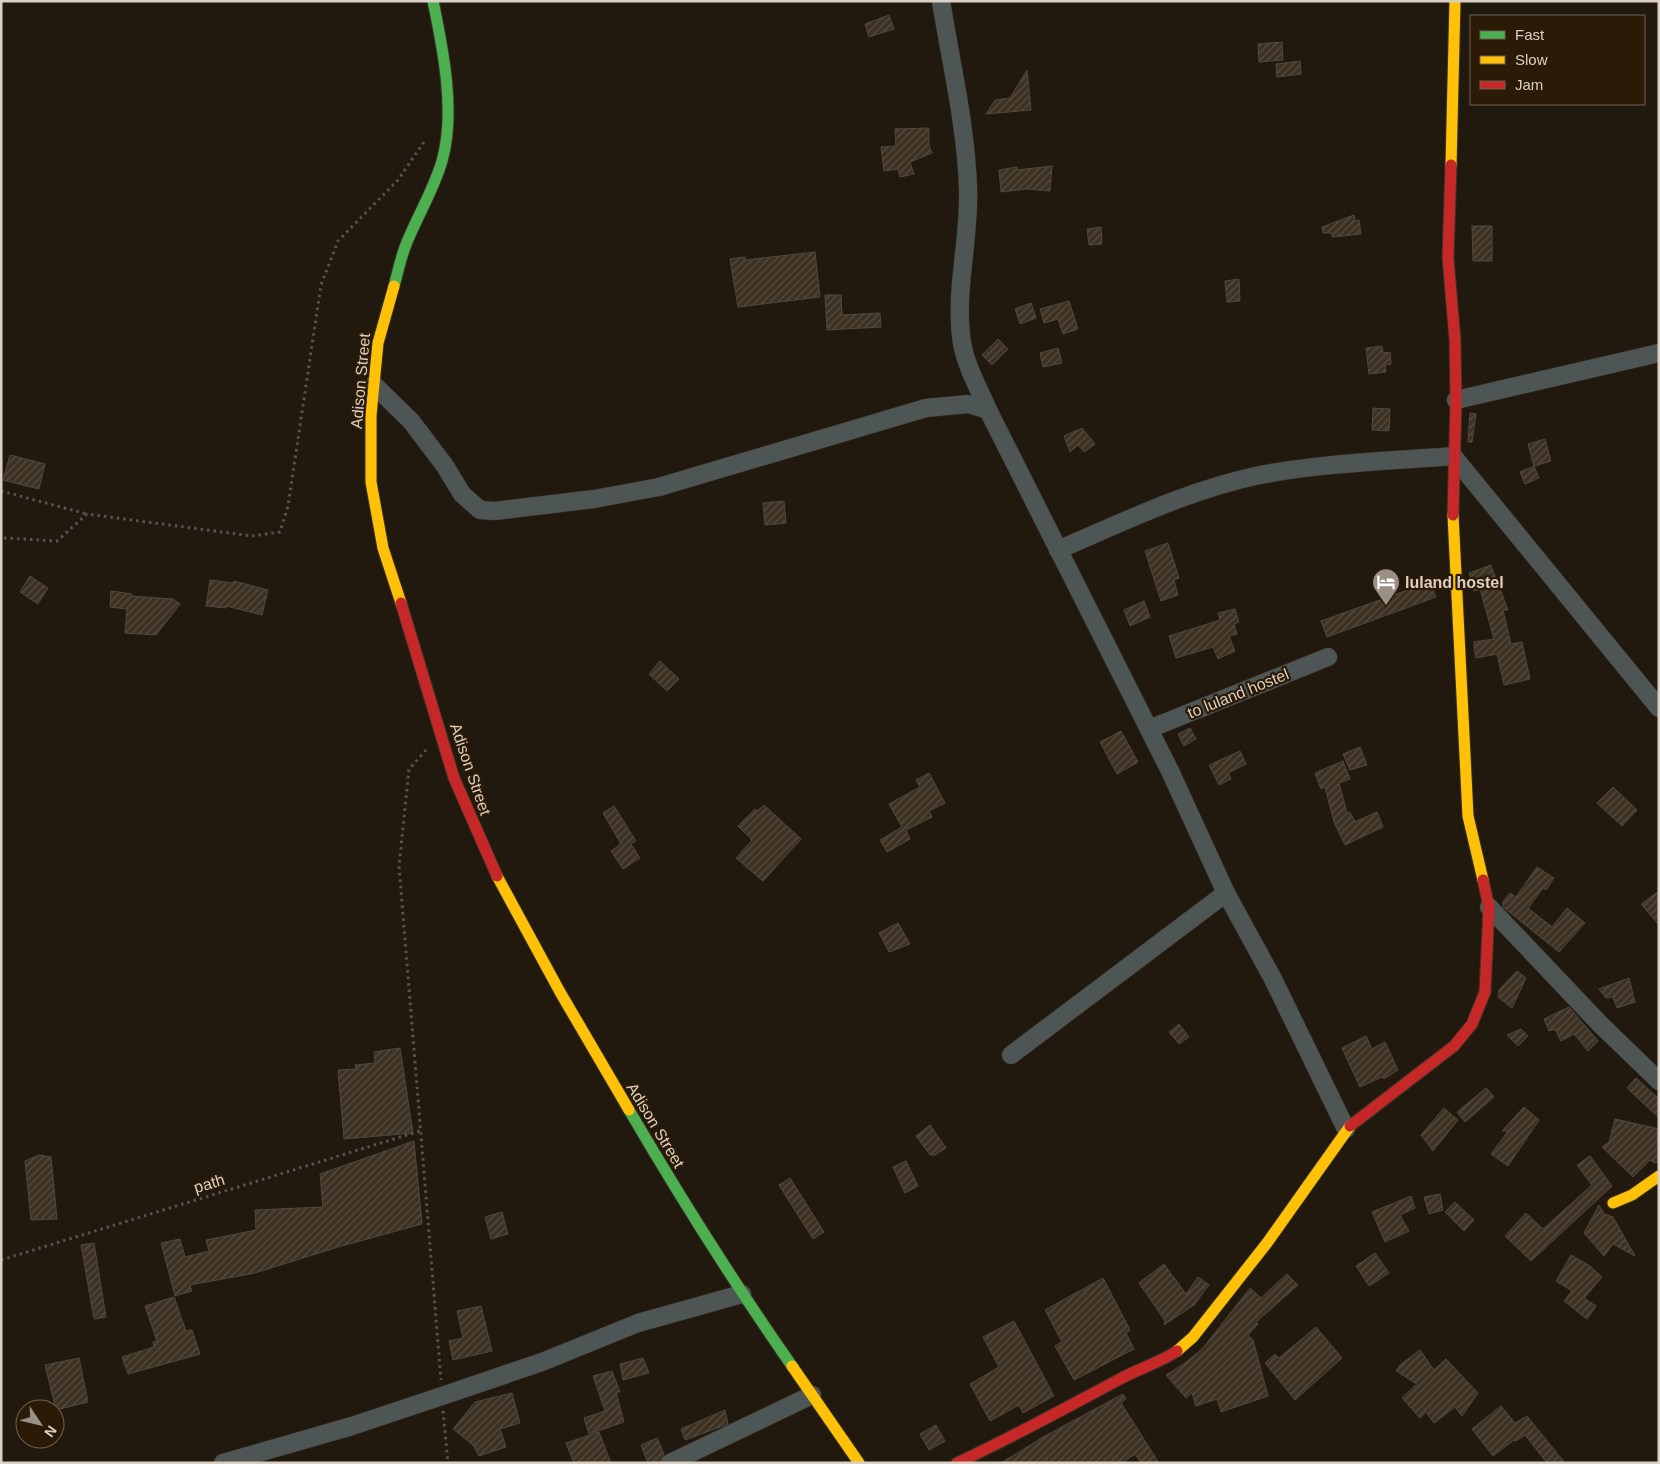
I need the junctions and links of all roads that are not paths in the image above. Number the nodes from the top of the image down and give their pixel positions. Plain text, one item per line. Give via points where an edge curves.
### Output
1 (432, 1) edge
2 (941, 1) edge
3 (1455, 1) edge
4 (1659, 353) edge
5 (374, 385) junction
6 (1456, 400) junction
7 (988, 410) junction
8 (1453, 456) junction
9 (1058, 550) junction
10 (1328, 657) dead end
11 (1659, 708) edge
12 (1149, 730) junction
13 (1226, 893) junction
14 (1489, 907) junction
15 (1011, 1055) dead end
16 (1659, 1081) edge
17 (1346, 1129) junction
18 (1659, 1176) edge
19 (1612, 1203) dead end
20 (742, 1294) junction
21 (812, 1395) junction
22 (223, 1463) edge
23 (670, 1463) edge
24 (859, 1463) edge
25 (957, 1463) edge

1 - 5 street, Adison Street via 442,42 447,85 446,139 442,161 406,243 394,280 378,343
2 - 7 street via 968,188 962,343
3 - 6 street via 1448,258
4 - 6 street
5 - 7 street via 411,421 462,494 480,510 494,511 594,499 659,487 926,408 968,404
5 - 20 street, Adison Street via 371,482 376,521 454,778 490,864 603,1067
6 - 8 street
7 - 9 street
8 - 9 street via 1260,475 1159,508
8 - 11 street
8 - 14 street via 1453,541 1468,816
9 - 12 street
10 - 12 street, to luland hostel
12 - 13 street
13 - 15 street
13 - 17 street via 1273,979
14 - 16 street
14 - 17 street via 1485,992 1472,1024 1454,1046
17 - 25 street via 1267,1243 1194,1337 1158,1363 1133,1372
18 - 19 street via 1632,1195
20 - 21 street, Adison Street
20 - 22 street via 638,1323 542,1362 352,1426
21 - 23 street
21 - 24 street, Adison Street

